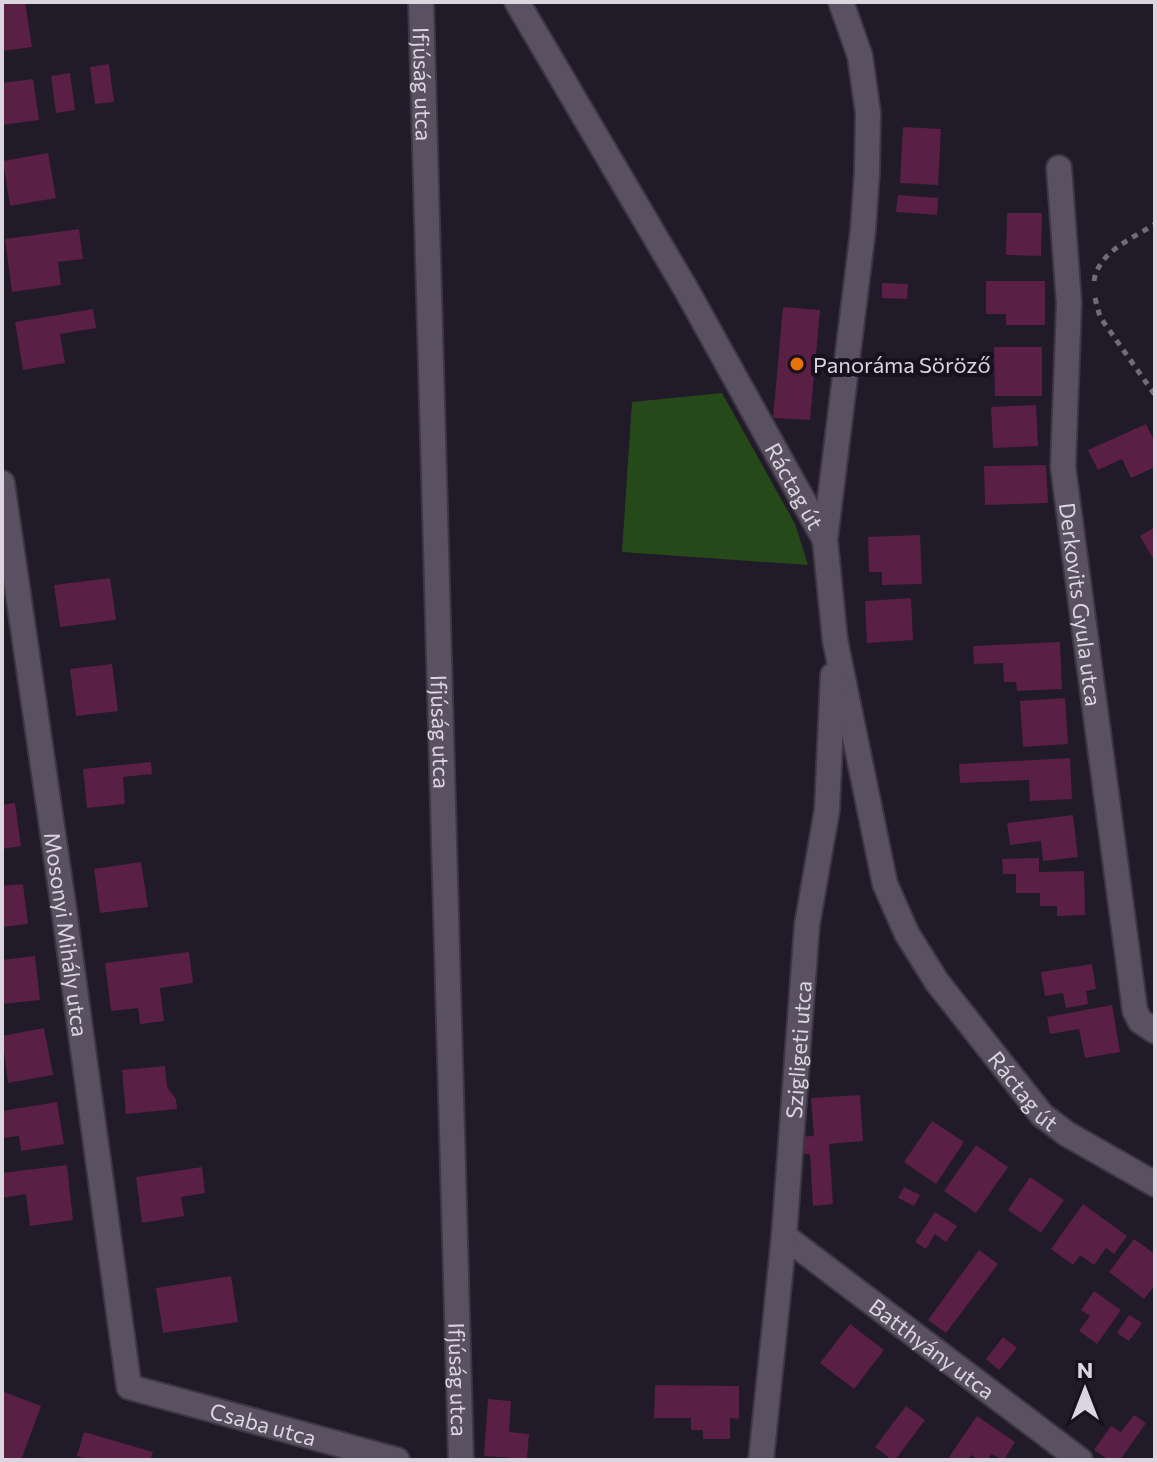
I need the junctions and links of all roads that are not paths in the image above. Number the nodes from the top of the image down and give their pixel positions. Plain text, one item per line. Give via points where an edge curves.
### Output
1 (421, 2) edge
2 (517, 2) edge
3 (841, 2) edge
4 (1059, 168) dead end
5 (2, 483) edge
6 (825, 540) junction
7 (835, 640) junction
8 (1155, 1031) edge
9 (1155, 1184) edge
10 (784, 1236) junction
11 (129, 1387) joint
12 (397, 1460) edge
13 (461, 1460) edge
14 (761, 1460) edge
15 (1080, 1460) edge

1 - 13 street, Ifjúság utca
2 - 6 street, Ráctag út
3 - 6 street, Ráctag út via 860,56 868,113 867,172
4 - 8 street, Derkovits Gyula utca via 1069,303 1063,467 1135,1011
5 - 11 street, Mosonyi Mihály utca
6 - 7 street
7 - 9 street, Ráctag út via 885,884 907,934 937,982 1042,1115
7 - 10 street, Szigligeti utca via 827,810 807,925
10 - 14 street, Szigligeti utca
10 - 15 street, Batthyány utca
11 - 12 street, Csaba utca

